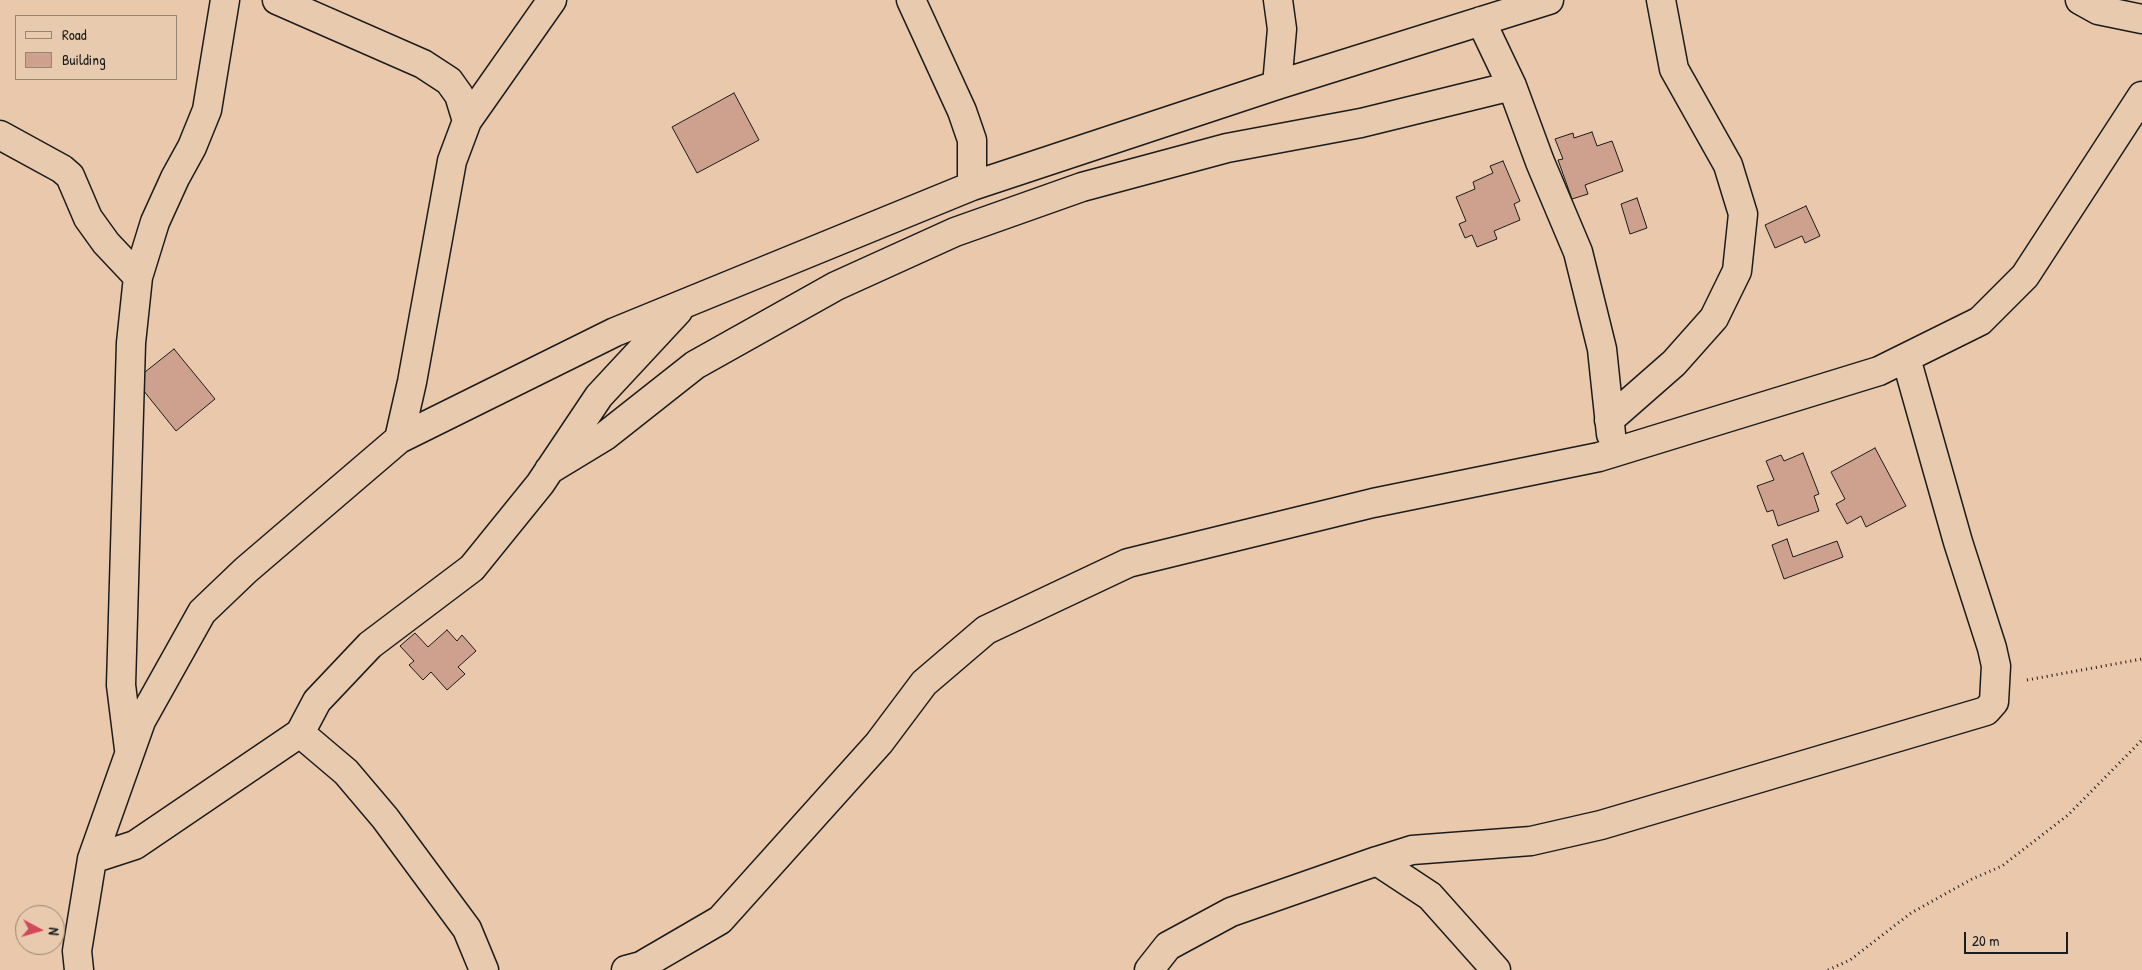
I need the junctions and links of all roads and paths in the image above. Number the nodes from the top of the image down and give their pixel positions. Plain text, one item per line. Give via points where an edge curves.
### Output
1 (225, 0) edge
2 (277, 0) edge
3 (552, 0) edge
4 (911, 0) edge
5 (1278, 0) edge
6 (1549, 0) edge
7 (1661, 0) edge
8 (2080, 0) edge
9 (2142, 19) edge
10 (1482, 21) junction
11 (1277, 85) junction
12 (1512, 86) junction
13 (2142, 96) edge
14 (467, 121) junction
15 (0, 135) edge
16 (972, 186) junction
17 (138, 277) junction
18 (684, 304) junction
19 (1906, 358) junction
20 (1609, 420) junction
21 (399, 439) junction
22 (1612, 452) junction
23 (549, 470) junction
24 (2142, 659) edge
25 (1996, 686) junction
26 (300, 733) junction
27 (2142, 740) edge
28 (129, 752) junction
29 (92, 859) junction
30 (1376, 861) junction
31 (74, 964) edge
32 (484, 970) edge
33 (626, 970) edge
34 (1149, 970) edge
35 (1496, 970) edge
36 (1828, 970) edge

1 - 17 street via 207,110 155,222
2 - 14 street via 423,64 449,81 459,95
3 - 14 street
4 - 16 street via 972,140
5 - 11 street via 1282,29
6 - 10 street
7 - 20 street via 1674,69 1728,165 1743,214 1737,270 1714,318 1674,363
8 - 9 street via 2098,10
10 - 11 street
10 - 12 street
11 - 16 street
12 - 20 street via 1578,252 1602,349
12 - 23 street via 1361,123 1228,148 1082,187 956,232 836,286 695,365 605,436
13 - 19 street via 2025,276 1980,321
14 - 21 street via 452,161
15 - 17 street via 70,176 88,218
16 - 18 street
17 - 28 street via 131,342 121,685
18 - 21 street via 615,332
18 - 23 street via 598,396
19 - 22 street via 1879,371
19 - 25 street via 1992,648
20 - 22 street
21 - 28 street via 246,570 202,612 141,721
22 - 33 street via 1373,503 1128,563 986,630 924,683 879,743 720,920 641,966
23 - 26 street via 472,568 370,644 317,701
24 - 25 path
25 - 30 street via 1994,702 1986,711 1601,825 1531,842 1412,850
26 - 29 street via 135,844
26 - 32 street via 346,772 385,818 466,929
27 - 36 path via 2068,816 2002,866 1911,913 1850,960
28 - 29 street
29 - 31 street
30 - 34 street via 1231,912 1168,946
30 - 35 street via 1430,896

